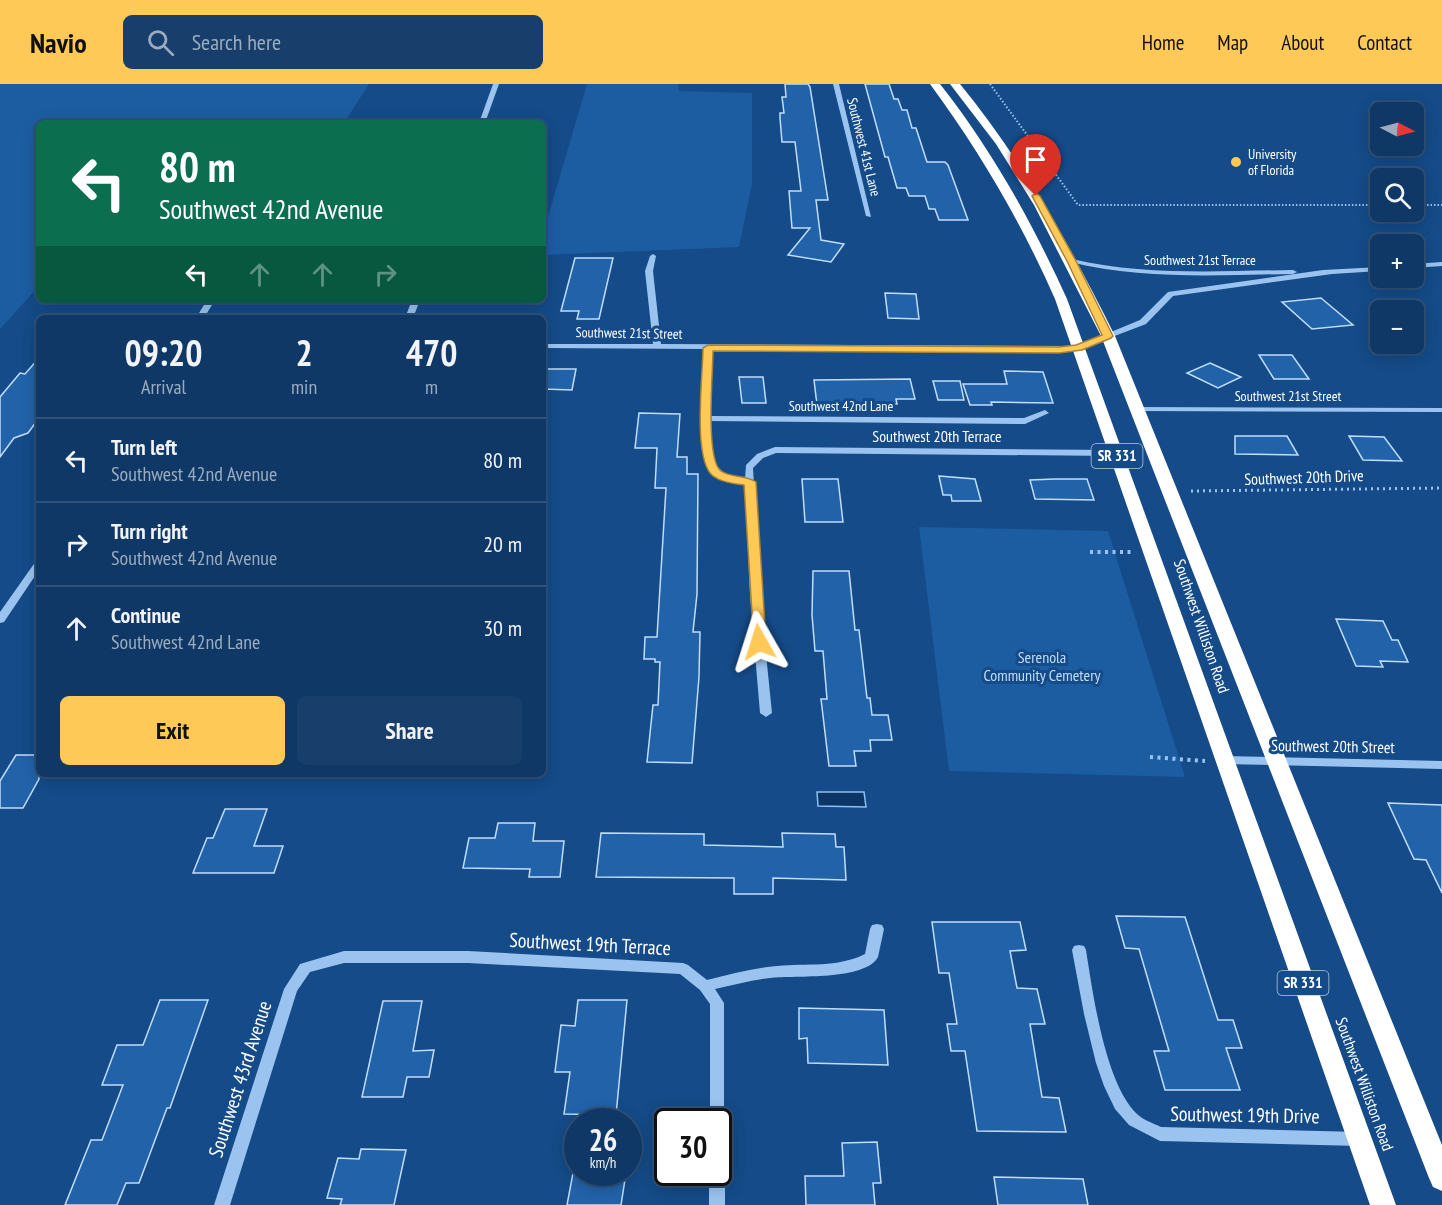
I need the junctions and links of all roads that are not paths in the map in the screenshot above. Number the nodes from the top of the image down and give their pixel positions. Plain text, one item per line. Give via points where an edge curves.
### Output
1 (496, 84) edge
2 (836, 84) edge
3 (935, 84) edge
4 (955, 84) edge
5 (483, 120) edge
6 (869, 216) dead end
7 (654, 256) dead end
8 (1072, 261) junction
9 (1442, 264) edge
10 (1424, 265) edge
11 (1370, 270) edge
12 (1330, 272) junction
13 (1108, 336) junction
14 (546, 345) edge
15 (657, 347) junction
16 (708, 348) junction
17 (1078, 348) junction
18 (1134, 409) junction
19 (1442, 410) edge
20 (1045, 413) dead end
21 (706, 418) junction
22 (1115, 453) junction
23 (750, 482) junction
24 (36, 567) edge
25 (0, 620) edge
26 (766, 713) dead end
27 (1224, 760) junction
28 (1275, 762) junction
29 (1442, 765) edge
30 (877, 930) dead end
31 (1079, 950) dead end
32 (304, 968) joint
33 (705, 986) junction
34 (717, 1108) edge
35 (1360, 1139) junction
36 (1440, 1167) edge
37 (717, 1186) edge
38 (222, 1205) edge
39 (717, 1205) edge
40 (1383, 1205) edge

1 - 5 street
2 - 6 street, Southwest 41st Lane
3 - 17 highway, Southwest Williston Road / SR 331 via 1013,200 1047,266
4 - 8 highway, Southwest Williston Road / SR 331 via 1010,156
7 - 15 street via 649,271
8 - 12 street, Southwest 21st Terrace via 1132,273
8 - 13 highway, Southwest Williston Road / SR 331
9 - 10 street
11 - 12 street, Southwest 21st Terrace
12 - 13 street, Southwest 21st Terrace via 1171,294 1143,322
13 - 17 street, Southwest 21st Street
13 - 18 highway, Southwest Williston Road / SR 331
14 - 15 street, Southwest 21st Street
15 - 16 street, Southwest 21st Street
16 - 17 street, Southwest 21st Street
16 - 21 street
17 - 22 highway, Southwest Williston Road / SR 331
18 - 19 street, Southwest 21st Street
18 - 28 highway, Southwest Williston Road / SR 331
20 - 21 street, Southwest 42nd Lane via 1025,421
21 - 23 street via 709,463 717,473
22 - 23 street, Southwest 20th Terrace via 775,450 760,456 749,467
22 - 27 highway, Southwest Williston Road / SR 331
23 - 26 street
24 - 25 street
27 - 28 street, Southwest 20th Street
27 - 35 highway, Southwest Williston Road / SR 331
28 - 29 street, Southwest 20th Street
28 - 36 highway, Southwest Williston Road / SR 331
30 - 33 street via 871,957 852,968 747,975
31 - 35 street, Southwest 19th Drive via 1086,995 1111,1087 1132,1120 1160,1134
32 - 33 street, Southwest 19th Terrace via 344,957 468,957 683,969
32 - 38 street, Southwest 43rd Avenue via 291,989
33 - 34 street via 717,1003
35 - 40 highway, Southwest Williston Road / SR 331
37 - 39 street

